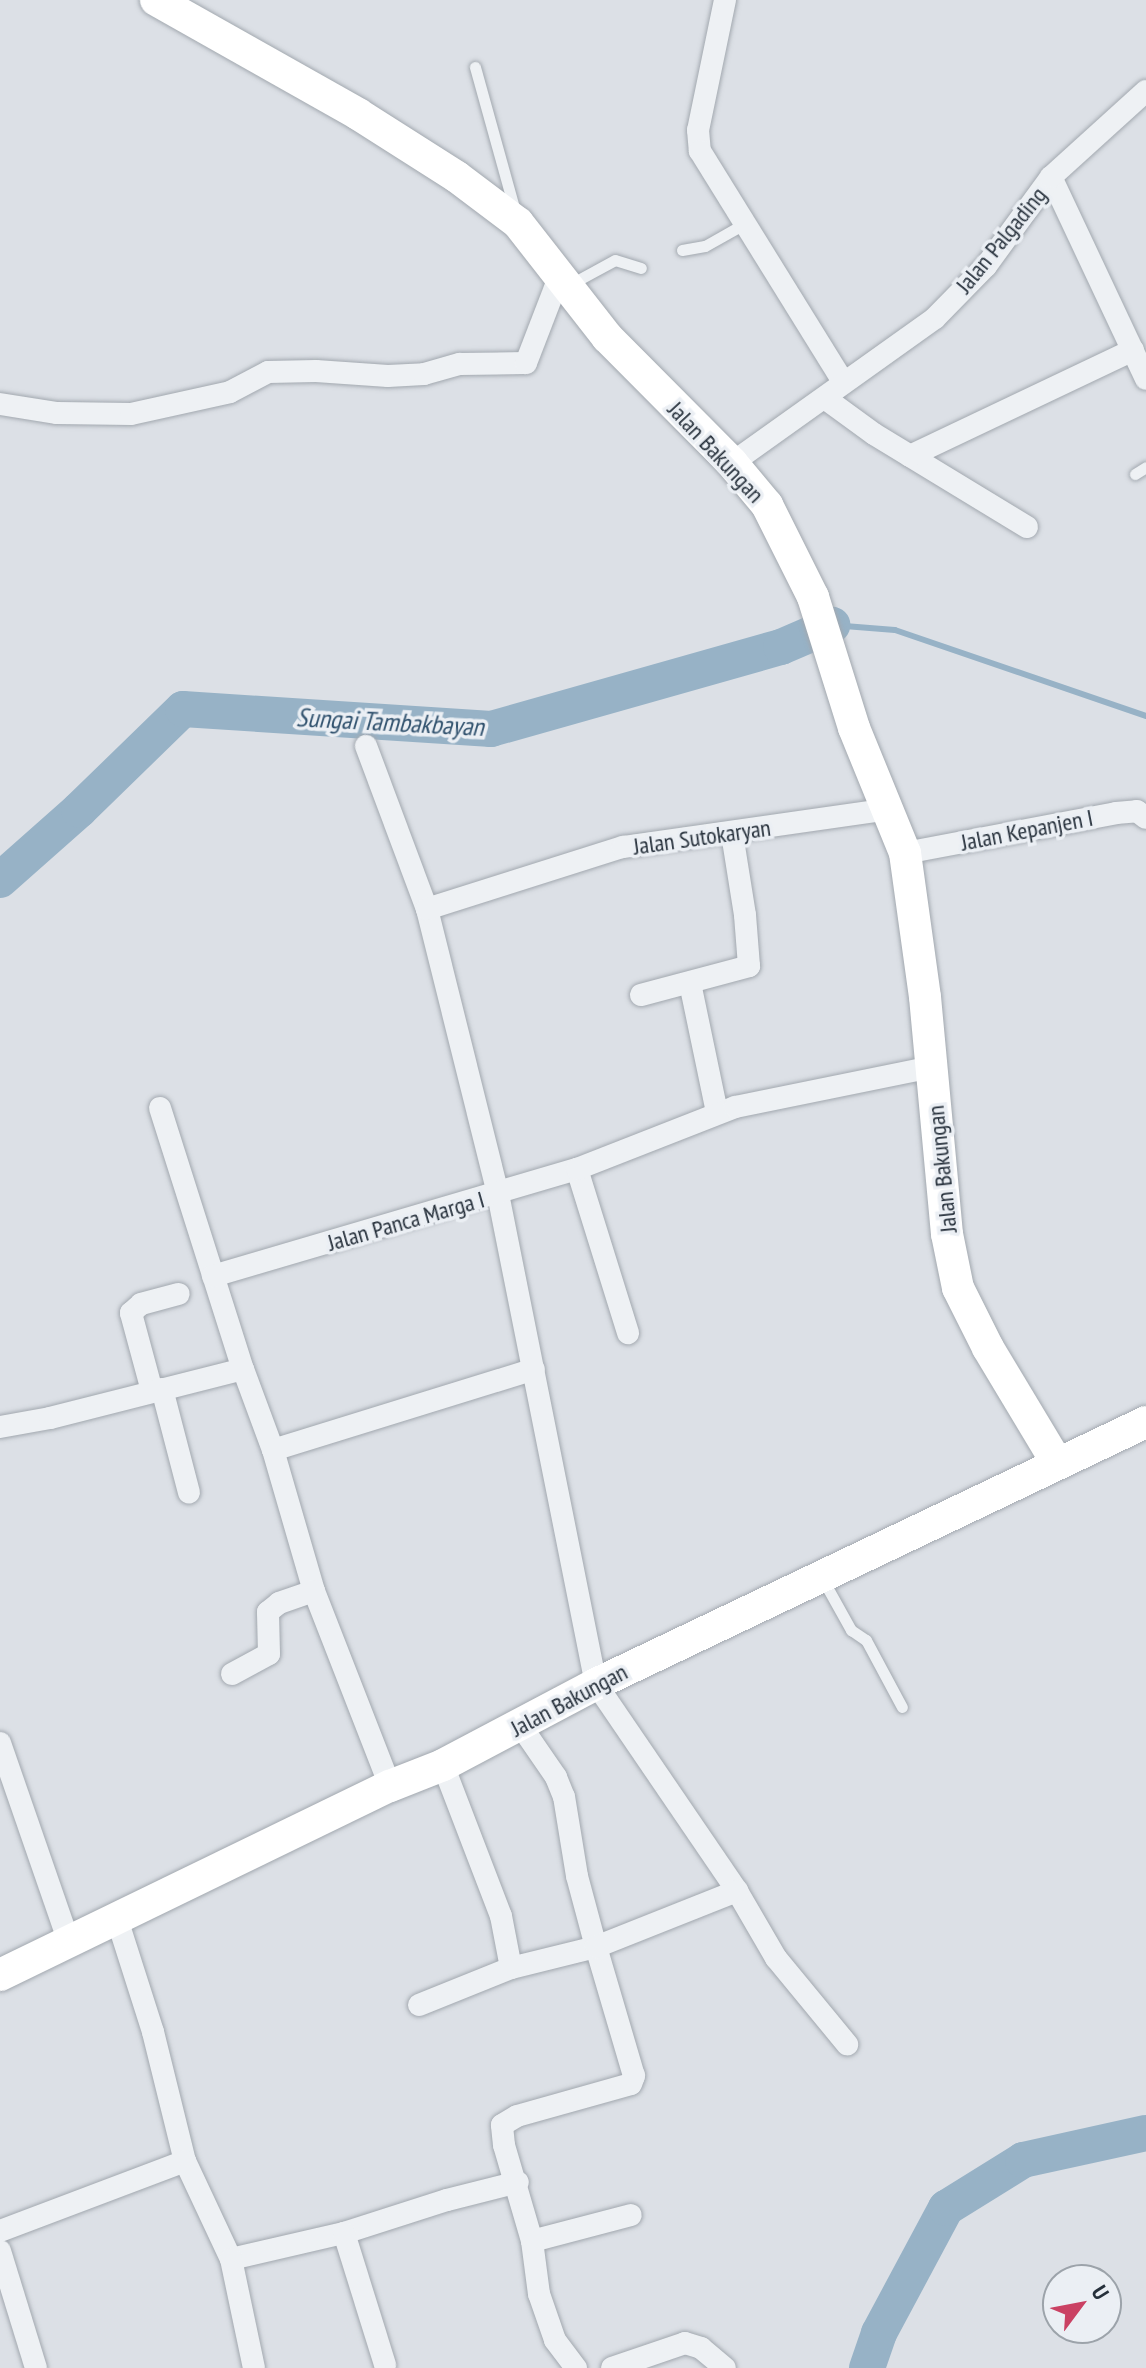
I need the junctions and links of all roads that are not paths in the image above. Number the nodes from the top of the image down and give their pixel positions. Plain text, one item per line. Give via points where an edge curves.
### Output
1 (156, 0) edge
2 (725, 0) edge
3 (475, 67) dead end
4 (1146, 91) edge
5 (1051, 177) junction
6 (518, 223) junction
7 (744, 224) junction
8 (682, 250) dead end
9 (641, 268) dead end
10 (564, 280) junction
11 (1133, 350) junction
12 (1146, 379) edge
13 (843, 382) junction
14 (826, 399) junction
15 (0, 404) edge
16 (910, 456) junction
17 (732, 463) junction
18 (1027, 527) dead end
19 (366, 746) dead end
20 (890, 809) junction
21 (1146, 818) edge
22 (732, 834) junction
23 (905, 853) junction
24 (427, 909) junction
25 (690, 983) junction
26 (641, 995) dead end
27 (931, 1067) junction
28 (160, 1108) dead end
29 (717, 1112) junction
30 (577, 1169) junction
31 (498, 1194) junction
32 (213, 1276) junction
33 (179, 1294) dead end
34 (628, 1333) dead end
35 (243, 1369) junction
36 (534, 1369) junction
37 (157, 1390) junction
38 (1146, 1422) edge
39 (0, 1427) edge
40 (273, 1450) junction
41 (1057, 1463) junction
42 (189, 1493) dead end
43 (822, 1578) junction
44 (314, 1591) junction
45 (232, 1674) dead end
46 (596, 1684) junction
47 (902, 1707) dead end
48 (521, 1726) junction
49 (0, 1743) edge
50 (443, 1765) junction
51 (5, 1774) edge
52 (390, 1786) junction
53 (737, 1891) junction
54 (117, 1919) junction
55 (69, 1942) junction
56 (596, 1947) junction
57 (511, 1968) junction
58 (0, 1975) edge
59 (419, 2005) dead end
60 (847, 2044) dead end
61 (185, 2161) junction
62 (518, 2182) junction
63 (631, 2215) dead end
64 (0, 2231) edge
65 (344, 2233) junction
66 (532, 2241) junction
67 (0, 2251) edge
68 (231, 2259) junction
69 (385, 2365) dead end
70 (36, 2368) edge
71 (254, 2368) edge
72 (576, 2368) edge
73 (612, 2368) edge
74 (725, 2368) edge

1 - 6 main road, Jalan Bakungan via 358,114
2 - 7 street via 698,140
3 - 6 lane
4 - 5 street, Jalan Palgading
5 - 11 street
5 - 13 street, Jalan Palgading via 986,266 935,318
6 - 10 main road, Jalan Bakungan
7 - 8 lane via 705,246
7 - 13 street
9 - 10 lane via 615,260
10 - 15 street via 526,363 460,364 388,376 268,372 230,392 131,414 57,413
10 - 17 main road, Jalan Bakungan via 607,337
11 - 12 street
11 - 16 street
13 - 14 street, Jalan Palgading
14 - 16 street
14 - 17 street, Jalan Palgading
16 - 18 street
17 - 20 main road, Jalan Bakungan via 767,505 813,597 854,728
19 - 24 street
20 - 22 street, Jalan Sutokaryan
20 - 23 main road, Jalan Bakungan
21 - 23 street, Jalan Kepanjen I via 1137,811 1116,813
22 - 24 street, Jalan Sutokaryan via 623,847
22 - 25 street via 749,966
23 - 27 main road, Jalan Bakungan
24 - 31 street
25 - 26 street
25 - 29 street
27 - 29 street, Jalan Panca Marga I
27 - 41 main road, Jalan Bakungan via 947,1234 958,1288
28 - 32 street
29 - 30 street, Jalan Panca Marga I
30 - 31 street, Jalan Panca Marga I
30 - 34 street
31 - 32 street, Jalan Panca Marga I
31 - 36 street
32 - 35 street
33 - 37 street via 141,1304 131,1313
35 - 37 street
35 - 40 street
36 - 40 street
36 - 46 street
37 - 39 street
37 - 42 street
38 - 41 main road
40 - 44 street
41 - 43 main road, Jalan Bakungan
43 - 46 main road, Jalan Bakungan
43 - 47 lane via 851,1630 866,1640
44 - 45 street via 268,1612 269,1654
44 - 52 street
46 - 48 main road, Jalan Bakungan
46 - 53 street
48 - 50 main road, Jalan Bakungan
48 - 56 street via 564,1797
49 - 51 street
50 - 52 main road, Jalan Bakungan
50 - 57 street via 501,1916
51 - 55 street
52 - 54 main road, Jalan Bakungan
53 - 56 street
53 - 60 street via 776,1958
54 - 55 main road, Jalan Bakungan
54 - 61 street via 153,2032
55 - 58 main road, Jalan Bakungan
56 - 57 street
56 - 62 street via 634,2076 621,2088 517,2116 502,2125
57 - 59 street
61 - 64 street
61 - 68 street
62 - 65 street
62 - 66 street
63 - 66 street
65 - 68 street
65 - 69 street
66 - 72 street via 548,2321
67 - 70 street
68 - 71 street
73 - 74 street via 685,2343 701,2348

